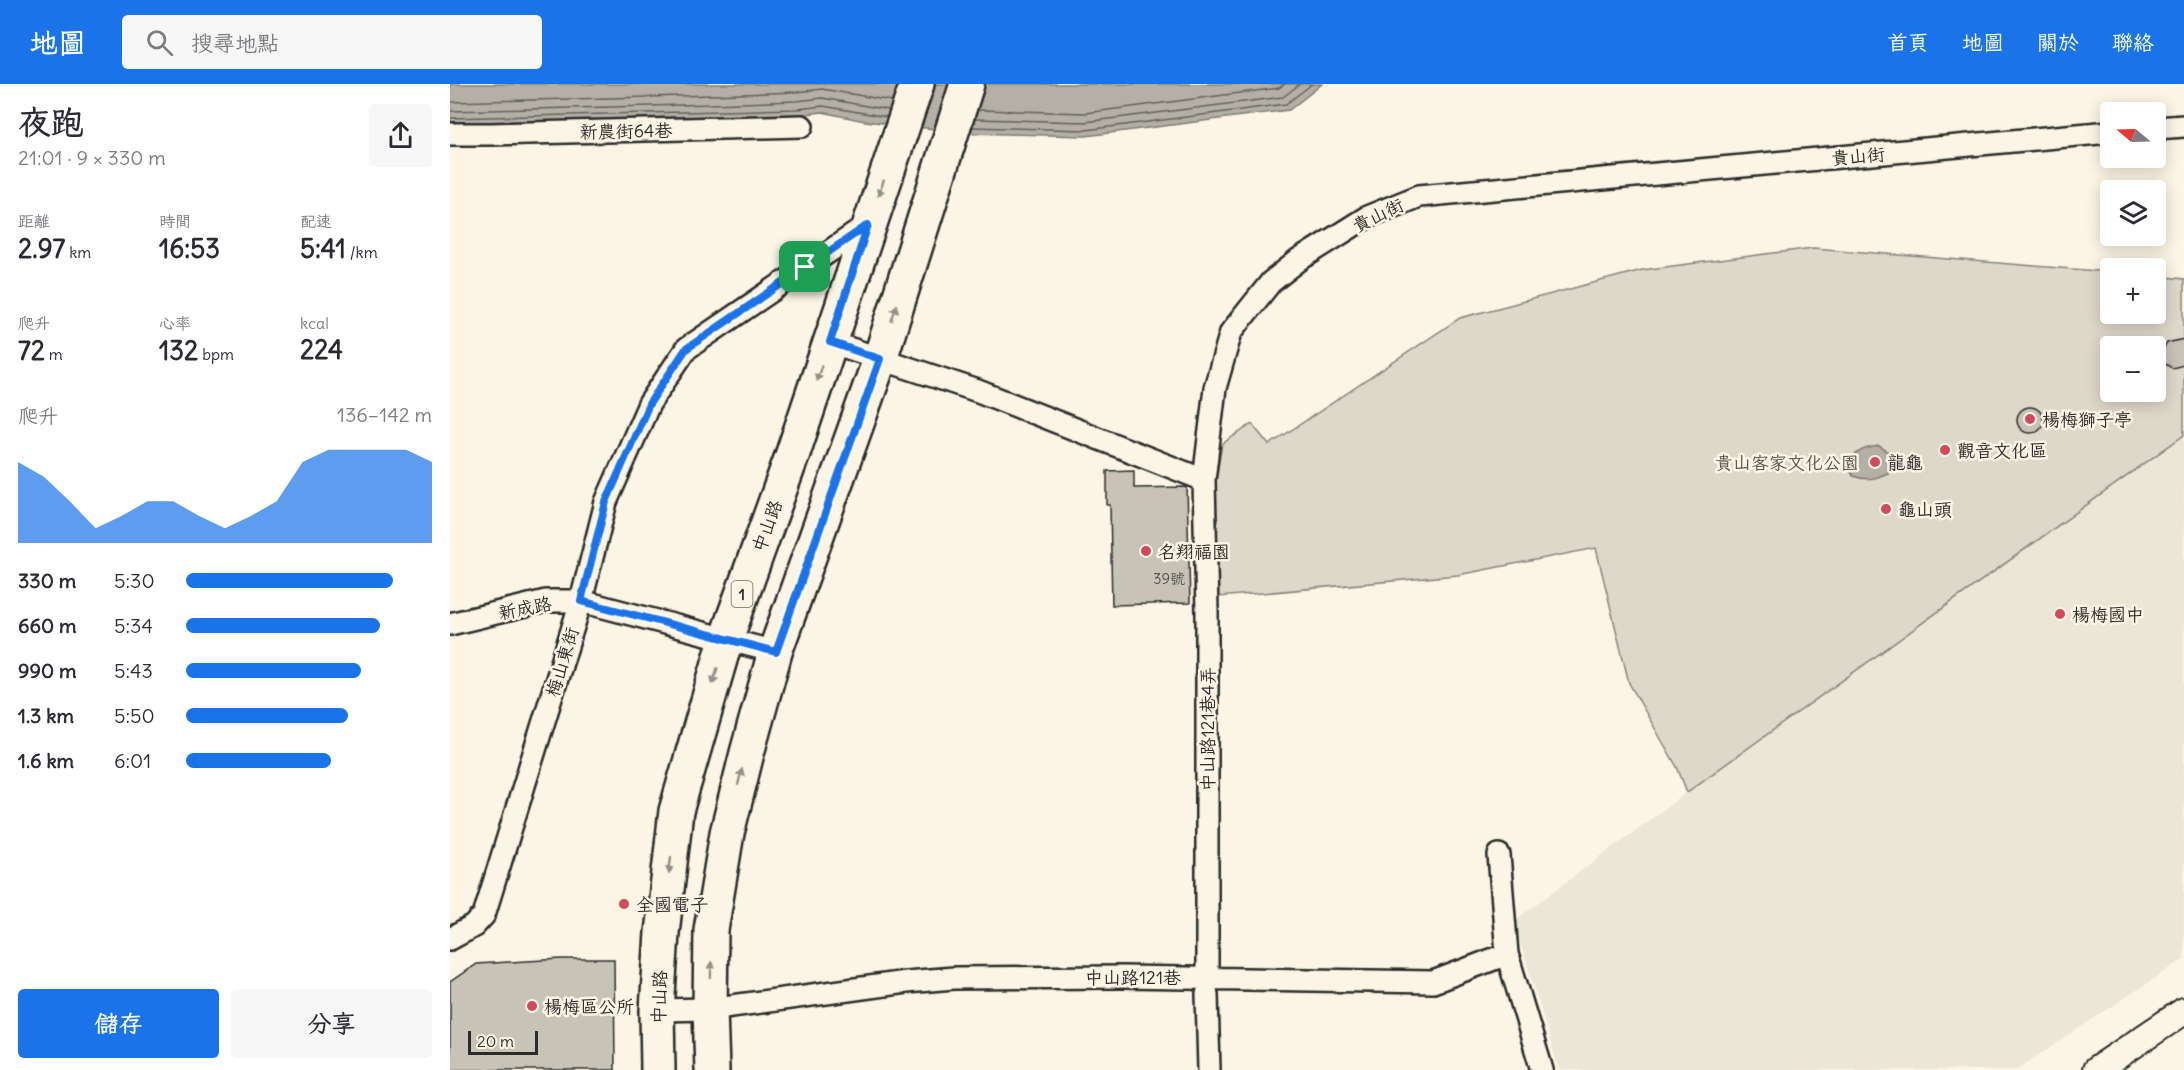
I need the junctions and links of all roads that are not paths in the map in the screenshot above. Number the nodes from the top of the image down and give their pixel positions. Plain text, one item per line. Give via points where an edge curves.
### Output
1 (917, 84) edge
2 (966, 84) edge
3 (802, 126) dead end
4 (2184, 126) edge
5 (2166, 127) edge
6 (2100, 133) edge
7 (450, 134) edge
8 (868, 225) junction
9 (830, 342) junction
10 (880, 359) junction
11 (1204, 480) junction
12 (581, 601) junction
13 (450, 624) edge
14 (726, 639) junction
15 (776, 652) junction
16 (1499, 855) dead end
17 (450, 939) edge
18 (1507, 954) junction
19 (1207, 986) junction
20 (710, 1009) junction
21 (657, 1010) junction
22 (2184, 1011) edge
23 (2112, 1065) edge
24 (658, 1070) edge
25 (712, 1070) edge
26 (1209, 1070) edge
27 (1542, 1070) edge

1 -> 8 main road, 中山路 / 1
10 -> 2 main road
3 - 7 street, 新農街64巷
4 - 5 street
6 - 11 street, 貴山街 via 1419,196 1367,217 1299,260 1271,282 1231,332 1215,388
8 - 9 main road, 中山路 / 1
8 - 12 street, 梅山東街 via 686,349 649,404 606,502
9 - 10 street
9 -> 14 main road, 中山路 / 1
10 - 11 street via 978,391
10 - 15 main road
11 - 19 street, 中山路121巷4弄
12 - 13 street, 新成路 via 546,601
12 - 14 street, 新成路
12 - 17 street, 梅山東街 via 484,915 474,926
14 - 15 street, 新成路
14 -> 21 main road, 中山路 / 1 via 676,811
20 -> 15 main road via 711,930 727,833
16 - 18 street
18 - 19 street, 中山路121巷 via 1432,982
18 - 27 street
19 - 20 street, 中山路121巷 via 1120,977 954,978
19 - 26 street, 中山路121巷4弄
20 - 21 street, 中山路121巷
20 - 25 main road
21 - 24 main road, 中山路 / 1
22 - 23 street

